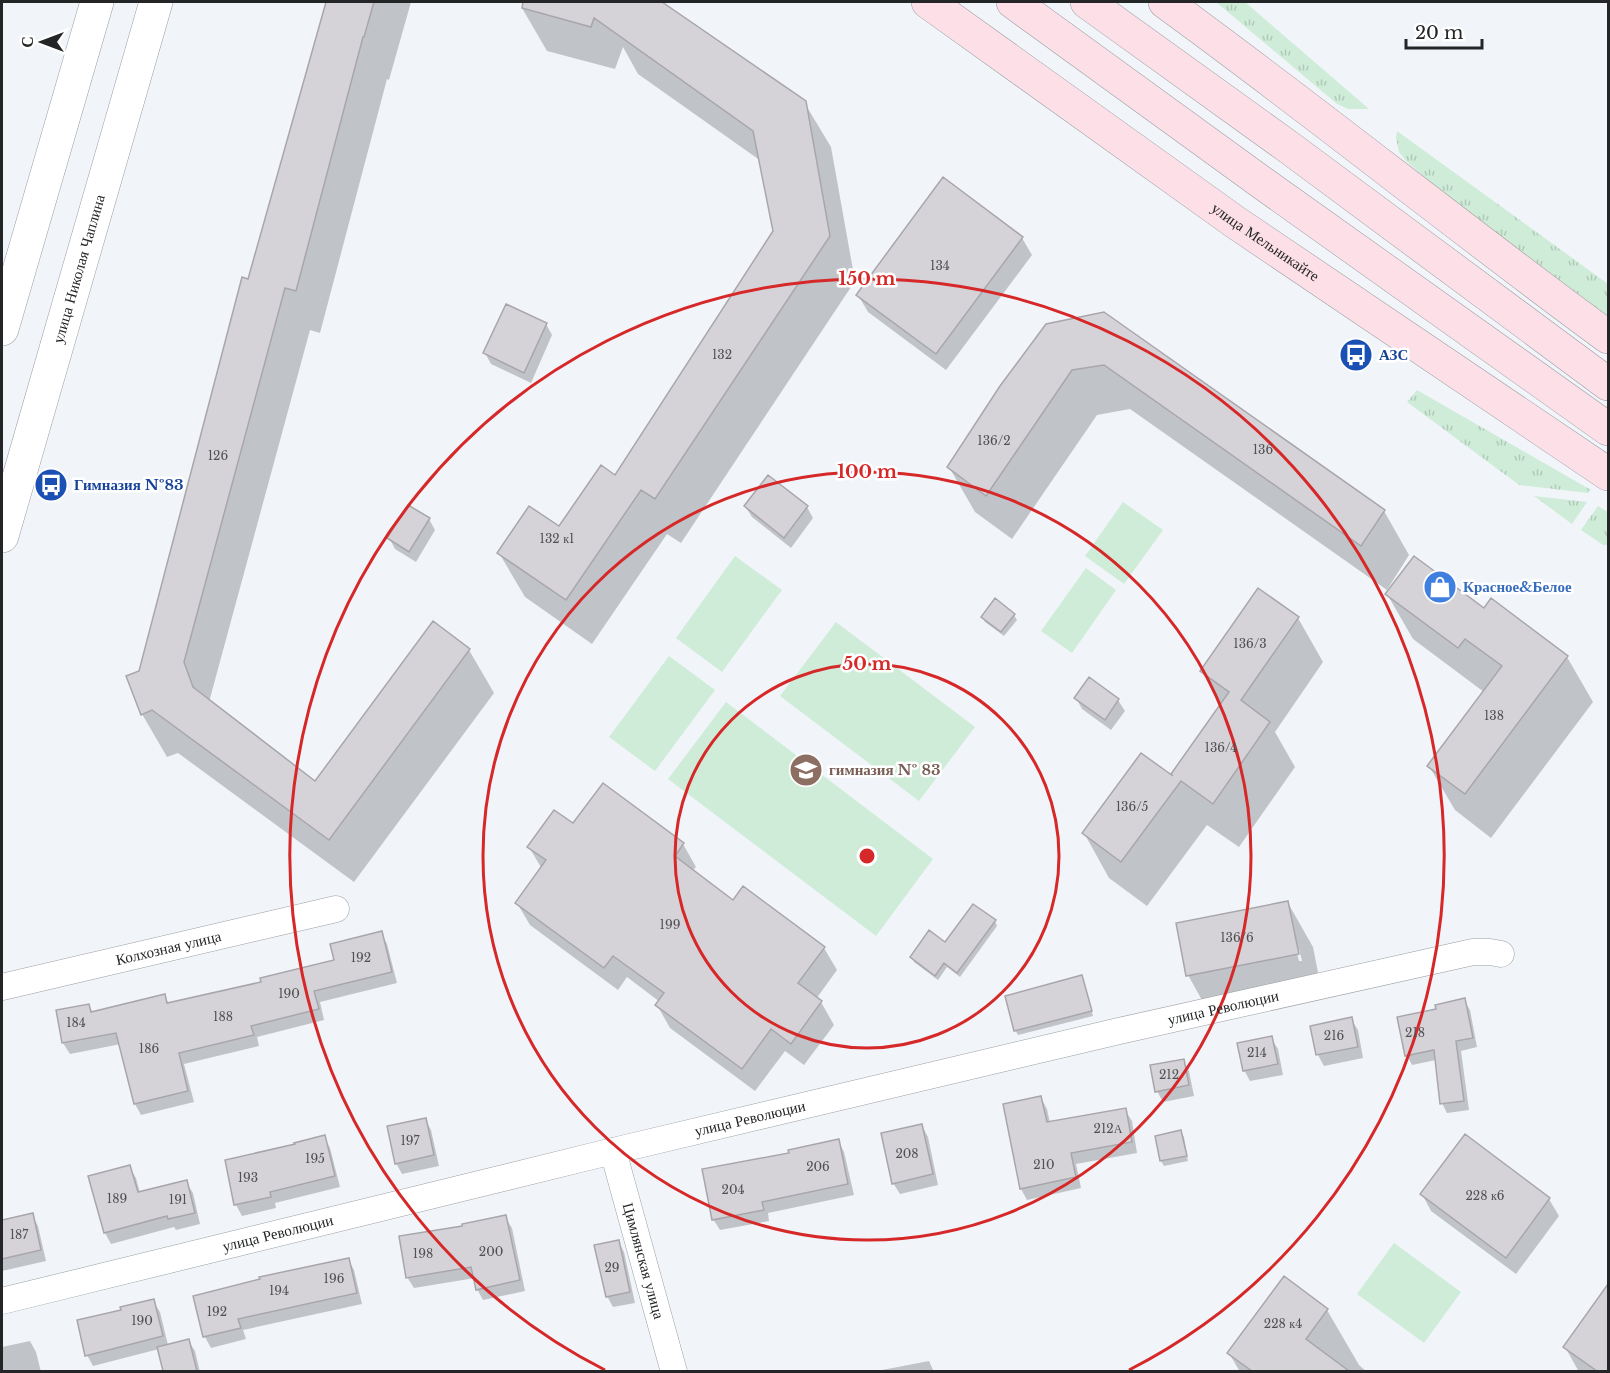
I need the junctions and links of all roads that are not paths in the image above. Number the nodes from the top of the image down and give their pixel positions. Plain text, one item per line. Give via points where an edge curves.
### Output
1 (97, 2) edge
2 (156, 2) edge
3 (928, 2) edge
4 (1013, 2) edge
5 (1087, 2) edge
6 (1165, 2) edge
7 (2, 329) edge
8 (1608, 338) edge
9 (1608, 384) edge
10 (1608, 429) edge
11 (1608, 474) edge
12 (2, 536) edge
13 (336, 909) dead end
14 (1501, 954) dead end
15 (2, 987) edge
16 (613, 1151) junction
17 (2, 1301) edge
18 (674, 1371) edge

1 - 7 street
2 - 12 street, улица Николая Чаплина
3 - 11 main road, улица Мельникайте via 1235,222
4 - 10 main road
5 - 9 main road
6 - 8 main road
13 - 15 street, Колхозная улица
14 - 16 street, улица Революции via 1462,954 1119,1030
16 - 17 street, улица Революции
16 - 18 street, Цимлянская улица

